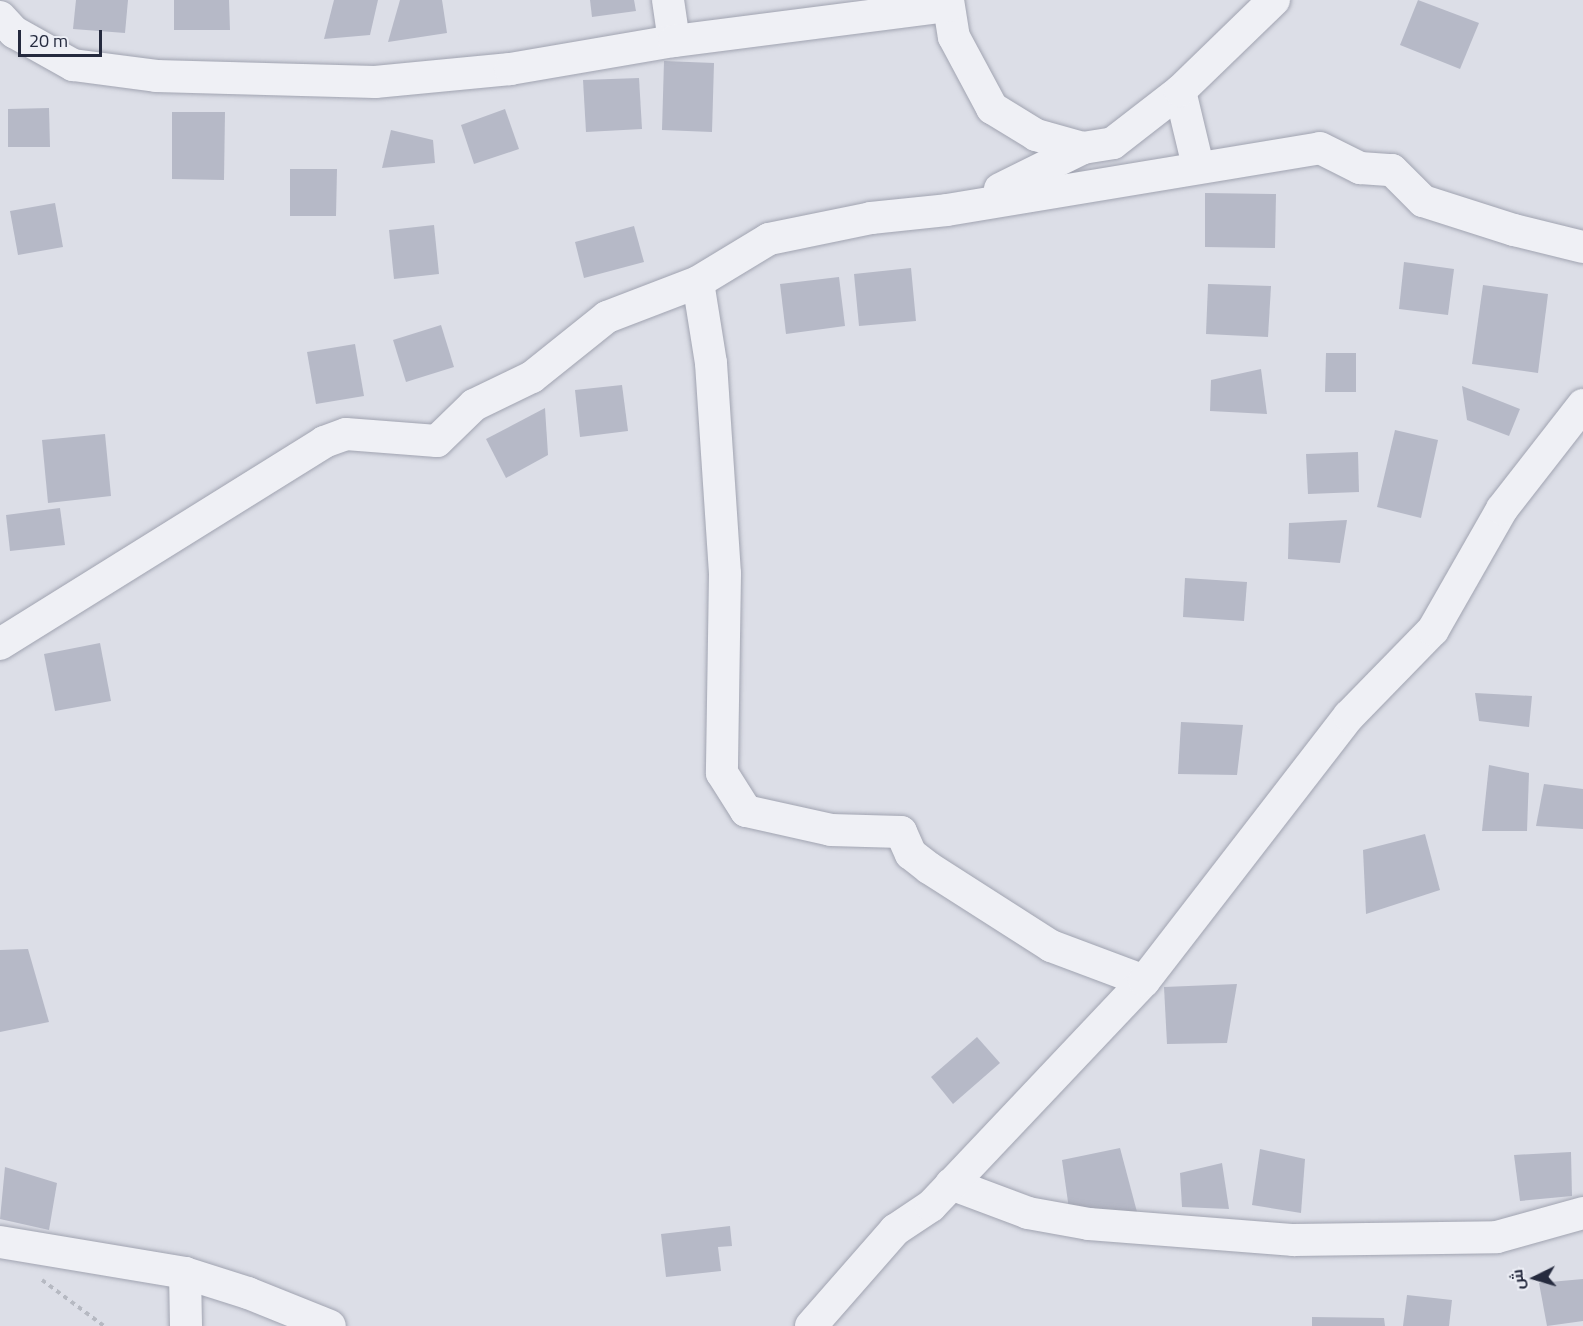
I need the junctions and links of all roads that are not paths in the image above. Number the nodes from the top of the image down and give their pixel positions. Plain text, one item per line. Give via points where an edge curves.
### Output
1 (668, 0) edge
2 (1274, 0) edge
3 (948, 3) edge
4 (0, 17) edge
5 (674, 41) junction
6 (1180, 91) junction
7 (1083, 148) junction
8 (1198, 166) junction
9 (947, 210) junction
10 (1583, 247) edge
11 (698, 282) junction
12 (1583, 405) edge
13 (0, 644) edge
14 (1144, 981) junction
15 (941, 1195) junction
16 (1583, 1213) edge
17 (0, 1242) edge
18 (184, 1273) junction
19 (186, 1326) edge
20 (330, 1326) edge
21 (811, 1326) edge
22 (834, 1326) edge

1 - 5 street
2 - 6 street
3 - 5 street
3 - 7 street via 954,37 992,108 1036,135
4 - 5 street via 14,32 73,65 156,76 290,82 434,78
6 - 7 street via 1113,144
6 - 8 street
7 - 9 street via 1030,177
8 - 9 street
8 - 10 street via 1320,148 1360,168 1392,170 1424,201
9 - 11 street via 871,218 769,239
11 - 13 street via 607,318 532,377 474,405 437,441 346,434 324,442
11 - 14 street via 711,363 725,574 722,773 746,811 831,830 901,832 911,854 929,868 1051,946
12 - 14 street via 1502,509 1433,630 1349,716
14 - 15 street
15 - 16 street via 1089,1224 1294,1240 1497,1237
15 - 21 street via 895,1230
15 - 22 street via 909,1245
17 - 18 street
18 - 19 street
18 - 20 street via 248,1293

